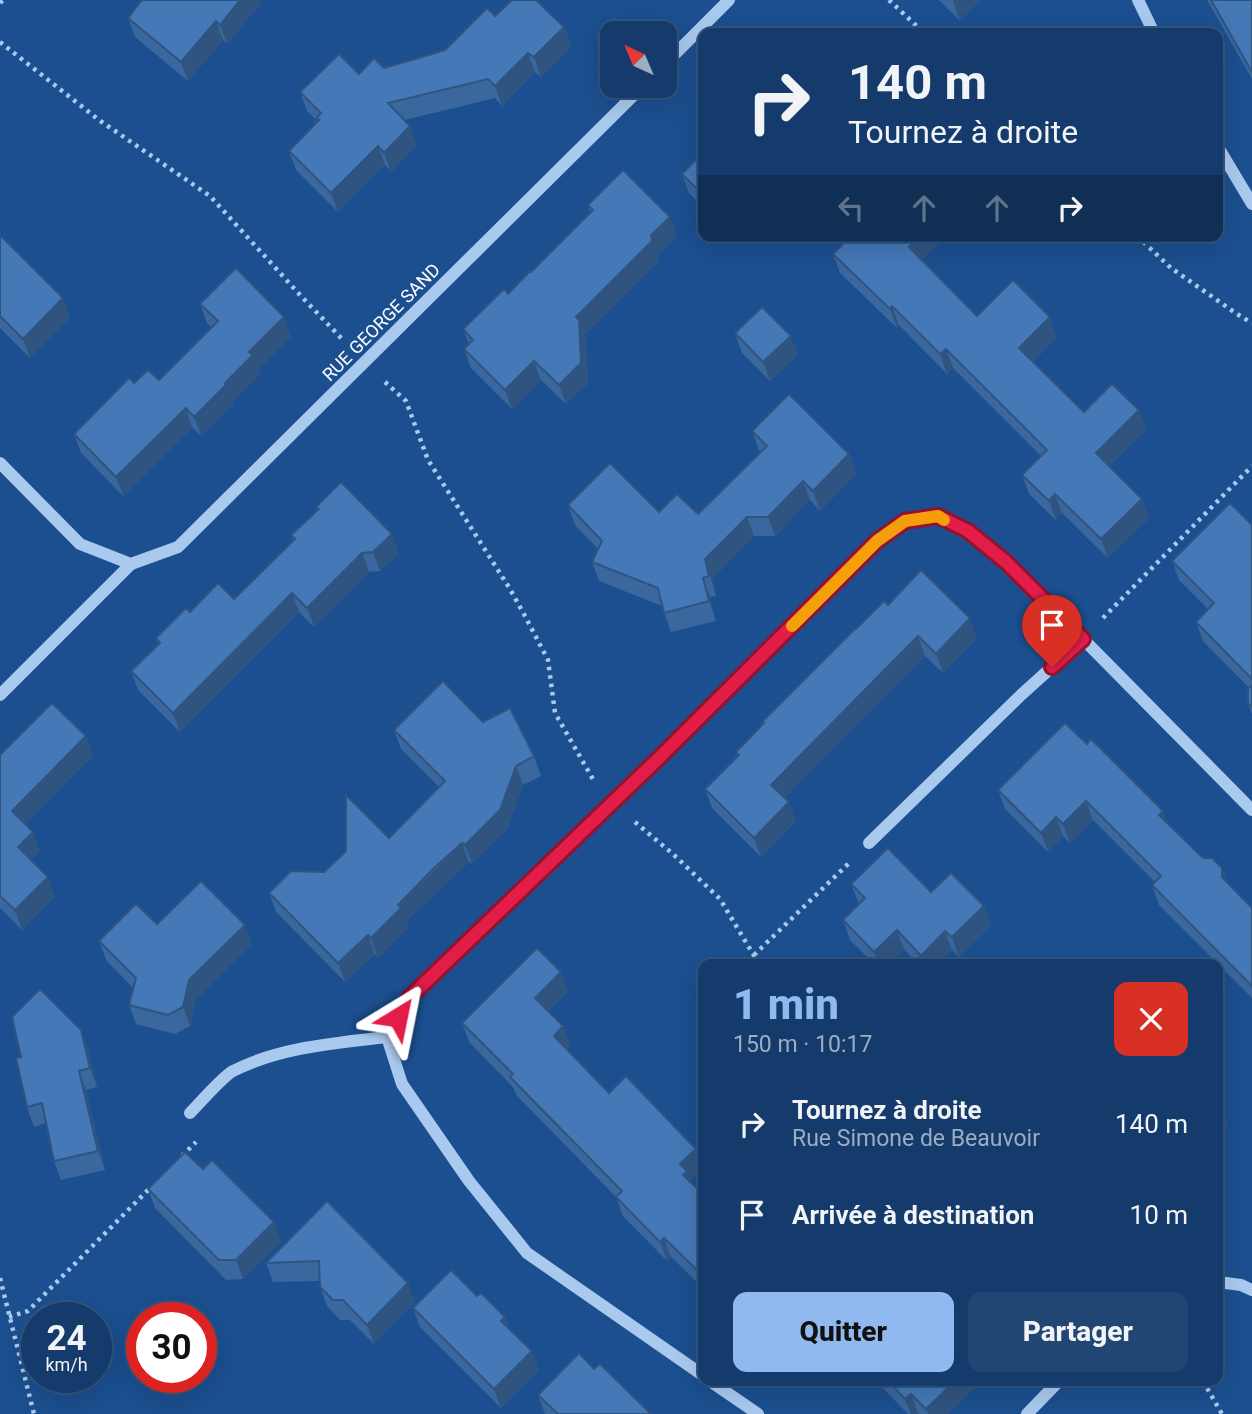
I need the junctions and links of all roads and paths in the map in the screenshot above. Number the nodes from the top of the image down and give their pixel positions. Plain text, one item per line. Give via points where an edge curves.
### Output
1 (729, 0) edge
2 (889, 0) edge
3 (1138, 0) edge
4 (701, 28) edge
5 (919, 28) edge
6 (1152, 28) edge
7 (698, 31) edge
8 (0, 42) edge
9 (677, 52) edge
10 (631, 98) edge
11 (1223, 155) edge
12 (1252, 204) edge
13 (1143, 242) edge
14 (1252, 323) edge
15 (365, 362) junction
16 (0, 463) edge
17 (1252, 466) edge
18 (131, 564) junction
19 (1083, 639) junction
20 (0, 695) edge
21 (613, 803) junction
22 (1252, 810) edge
23 (869, 843) joint
24 (754, 955) junction
25 (756, 959) edge
26 (387, 1037) junction
27 (190, 1113) joint
28 (181, 1157) edge
29 (152, 1186) edge
30 (0, 1278) edge
31 (1223, 1283) edge
32 (1252, 1290) edge
33 (9, 1317) junction
34 (698, 1372) edge
35 (717, 1386) edge
36 (1054, 1386) edge
37 (1206, 1386) edge
38 (34, 1414) edge
39 (758, 1414) edge
40 (1027, 1414) edge
41 (1223, 1414) edge

1 - 4 street
2 - 5 path
3 - 6 street
7 - 9 street
8 - 15 path via 99,120 210,196
10 - 15 street, RUE GEORGE SAND
11 - 12 street
13 - 14 path via 1171,268
15 - 18 street, RUE GEORGE SAND via 178,547
15 - 21 path via 406,401 428,460 510,589 548,660 555,713 598,787
16 - 18 street via 80,544
17 - 19 path
18 - 20 street, RUE GEORGE SAND
19 - 21 street via 968,531 938,516 905,521 877,541
19 - 22 street
19 - 23 street
21 - 24 path via 720,899
21 - 26 street via 410,997
23 - 24 path
24 - 25 path
26 - 27 street via 309,1046 271,1056 230,1072
26 - 34 street via 402,1084 469,1181 527,1253
27 - 28 path via 200,1138
29 - 33 path via 28,1311
30 - 33 path
31 - 32 street
33 - 38 path
35 - 39 street
36 - 40 street
37 - 41 path

